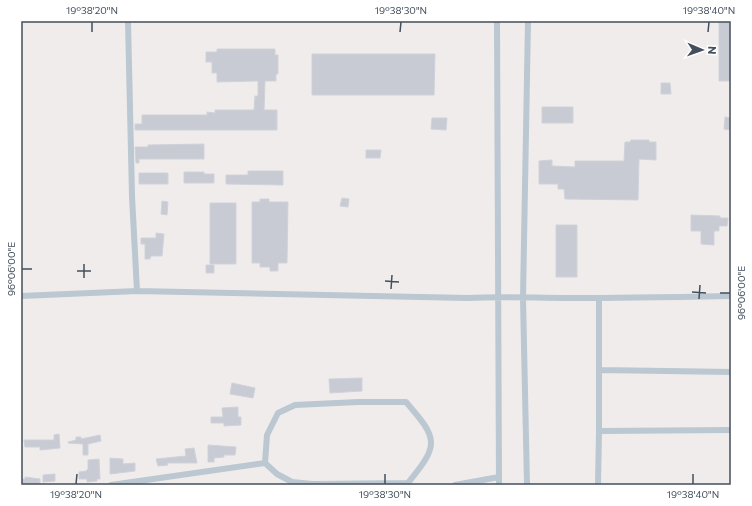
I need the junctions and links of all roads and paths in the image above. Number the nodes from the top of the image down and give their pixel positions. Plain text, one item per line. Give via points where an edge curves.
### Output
1 (128, 21) edge
2 (497, 21) edge
3 (528, 21) edge
4 (137, 291) junction
5 (21, 296) edge
6 (498, 296) junction
7 (731, 296) edge
8 (523, 298) junction
9 (599, 298) junction
10 (600, 370) junction
11 (731, 372) edge
12 (731, 430) edge
13 (600, 431) junction
14 (266, 463) junction
15 (499, 477) junction
16 (111, 485) edge
17 (459, 485) edge
18 (499, 485) edge
19 (527, 485) edge
20 (598, 485) edge

1 - 4 street
2 - 6 street
3 - 8 street
4 - 5 street
4 - 6 street via 461,298
6 - 8 street
6 - 15 street
7 - 9 street
8 - 9 street
8 - 19 street
9 - 10 street
10 - 11 street
10 - 13 street
12 - 13 street
13 - 20 street
14 - 14 street via 267,435 278,413 295,405 406,402 427,426 432,442 427,460 408,483 292,482 277,474
14 - 16 street
15 - 17 street
15 - 18 street

